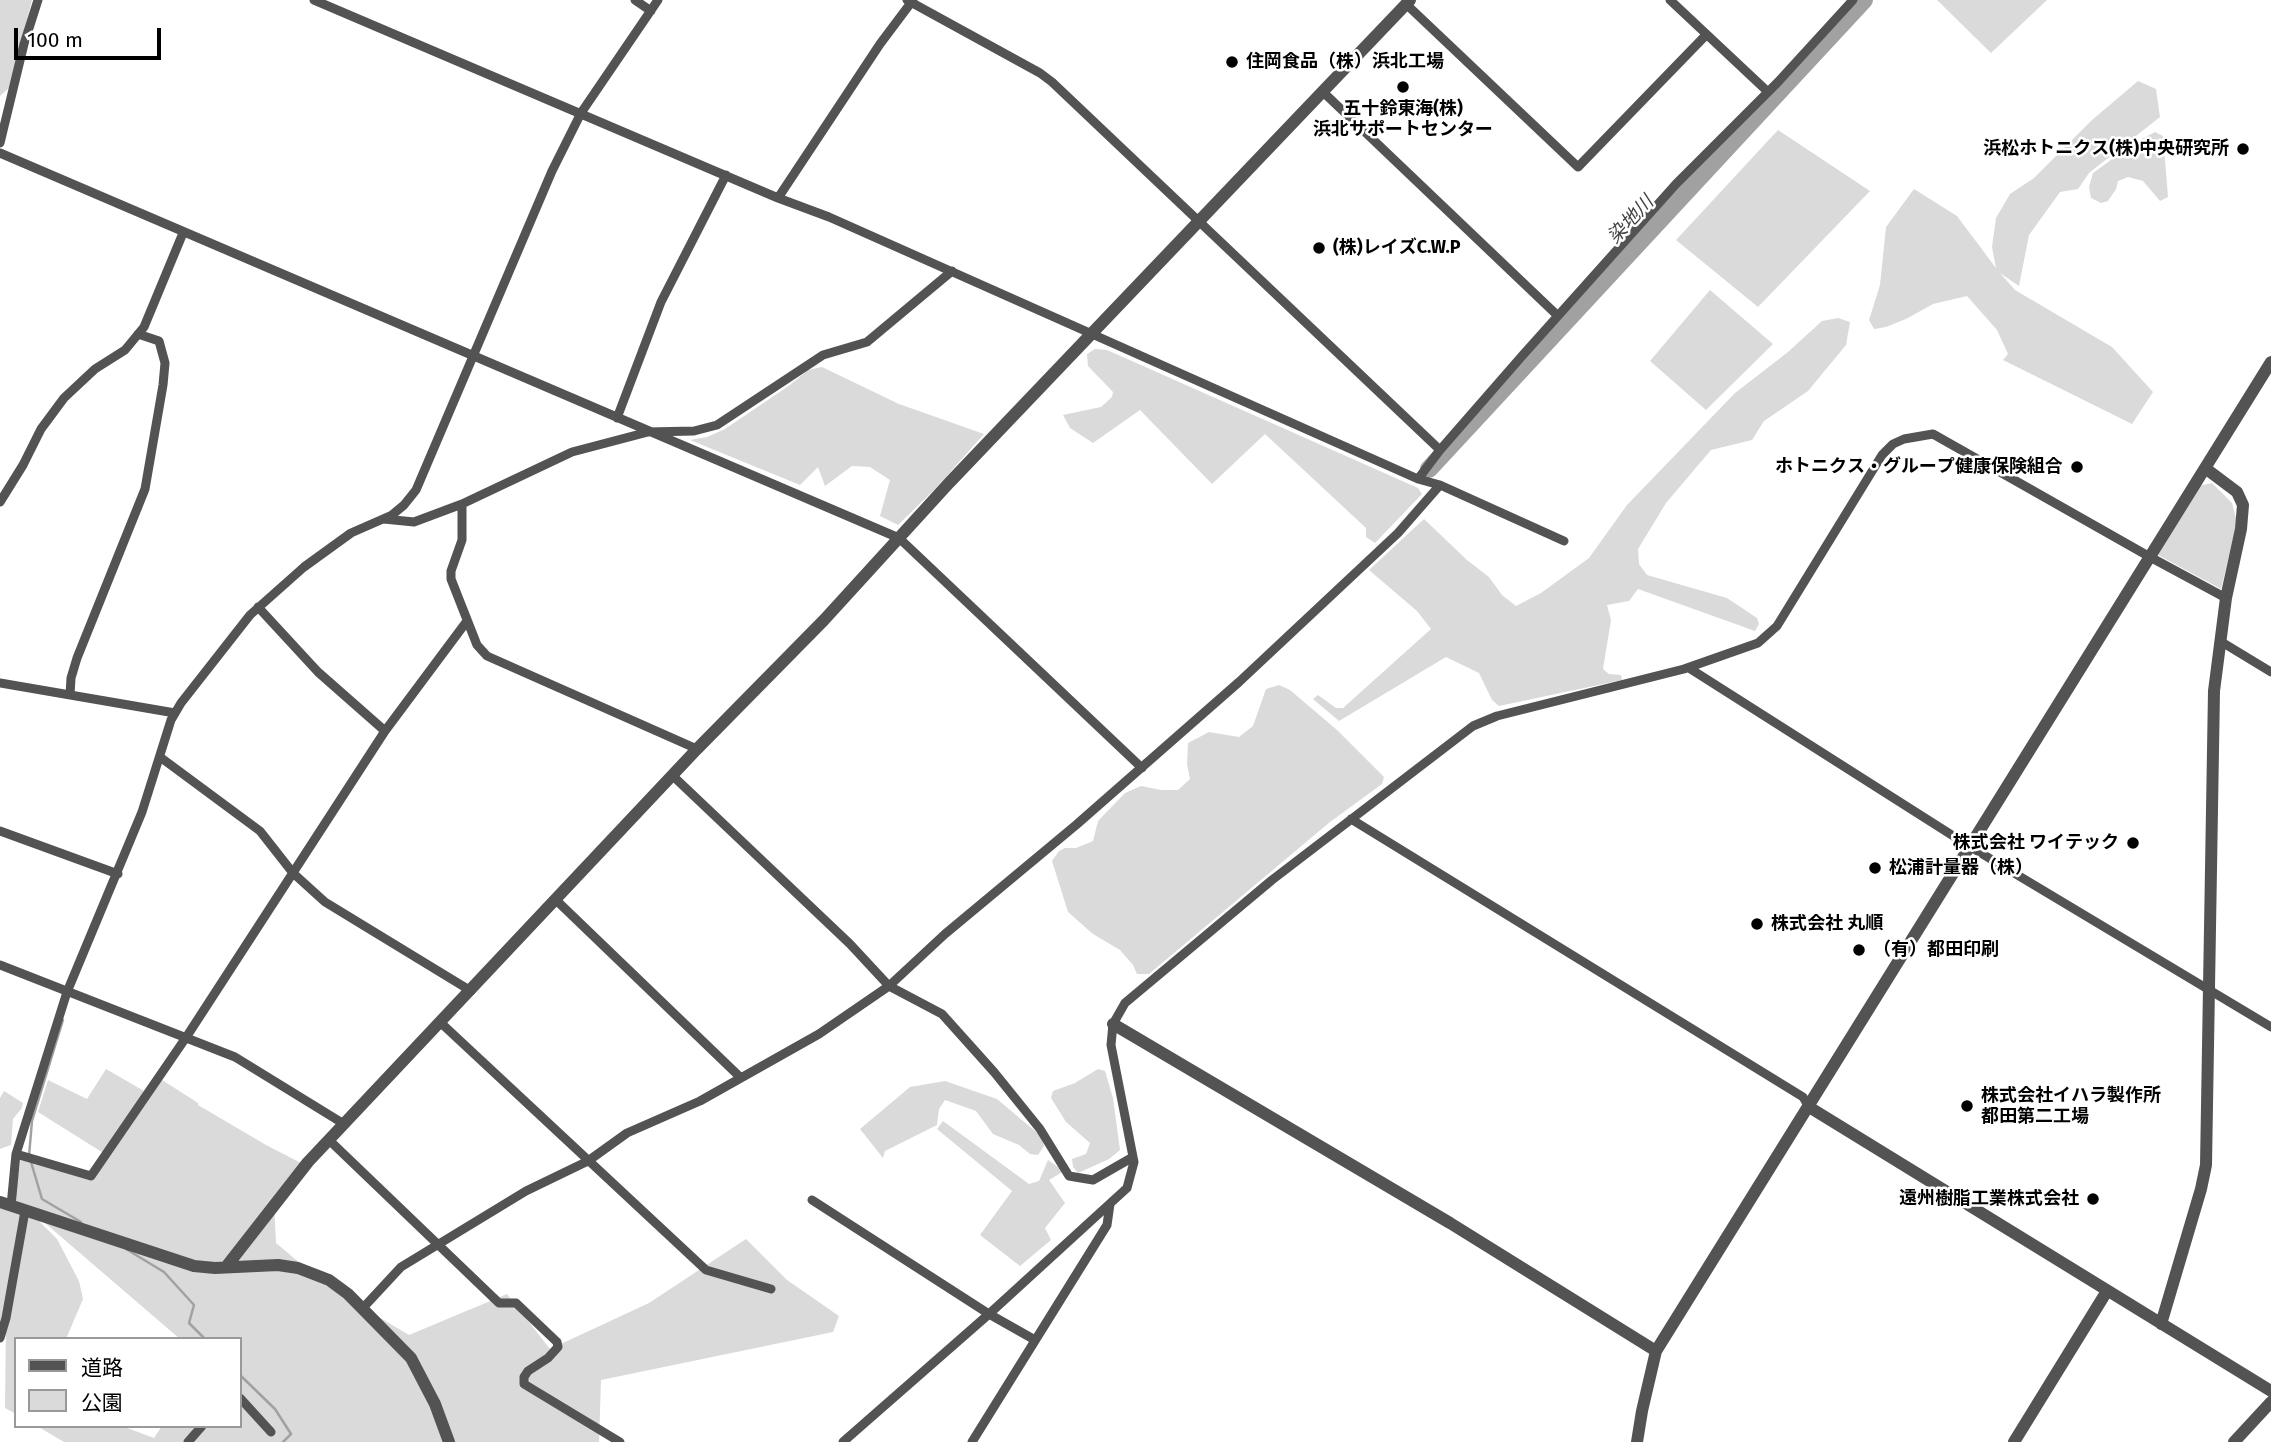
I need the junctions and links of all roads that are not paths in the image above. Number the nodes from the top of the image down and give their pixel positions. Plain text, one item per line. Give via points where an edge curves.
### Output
1 (38, 0) edge
2 (314, 0) edge
3 (635, 0) edge
4 (658, 0) edge
5 (1670, 0) edge
6 (1853, 0) edge
7 (910, 1) edge
8 (1408, 2) edge
9 (651, 11) junction
10 (1706, 35) junction
11 (1322, 91) junction
12 (1767, 91) junction
13 (581, 113) junction
14 (0, 143) edge
15 (0, 153) edge
16 (726, 175) junction
17 (778, 198) junction
18 (1200, 221) junction
19 (184, 233) junction
20 (952, 271) junction
21 (1558, 316) junction
22 (138, 334) junction
23 (1093, 334) junction
24 (472, 356) junction
25 (2271, 362) edge
26 (617, 418) junction
27 (648, 432) junction
28 (1440, 450) junction
29 (2204, 468) junction
30 (1419, 479) junction
31 (1440, 485) junction
32 (0, 502) edge
33 (461, 504) junction
34 (384, 519) junction
35 (899, 538) junction
36 (1564, 541) dead end
37 (2150, 557) junction
38 (2226, 598) junction
39 (258, 607) junction
40 (467, 621) junction
41 (2220, 640) junction
42 (1689, 668) junction
43 (2271, 672) edge
44 (0, 683) edge
45 (70, 695) junction
46 (175, 713) junction
47 (385, 730) junction
48 (697, 749) junction
49 (160, 757) junction
50 (1142, 768) junction
51 (673, 776) junction
52 (1351, 819) junction
53 (0, 831) edge
54 (1969, 846) junction
55 (293, 873) junction
56 (118, 874) junction
57 (556, 901) junction
58 (0, 965) edge
59 (889, 986) junction
60 (471, 991) junction
61 (2211, 991) junction
62 (67, 992) junction
63 (441, 1023) junction
64 (1113, 1024) junction
65 (2271, 1027) edge
66 (187, 1036) junction
67 (741, 1078) junction
68 (1809, 1107) junction
69 (344, 1124) junction
70 (329, 1140) junction
71 (16, 1154) junction
72 (1133, 1157) junction
73 (588, 1161) junction
74 (812, 1199) dead end
75 (6, 1204) edge
76 (1110, 1204) junction
77 (25, 1211) junction
78 (439, 1245) junction
79 (226, 1267) junction
80 (771, 1289) dead end
81 (2107, 1291) junction
82 (362, 1309) junction
83 (989, 1314) junction
84 (2161, 1324) junction
85 (0, 1338) edge
86 (1035, 1340) junction
87 (1656, 1352) junction
88 (2271, 1391) edge
89 (242, 1400) edge
90 (2271, 1402) edge
91 (200, 1428) edge
92 (271, 1432) dead end
93 (188, 1442) edge
94 (449, 1442) edge
95 (620, 1442) edge
96 (843, 1442) edge
97 (972, 1442) edge
98 (1637, 1442) edge
99 (2014, 1442) edge
100 (2234, 1442) edge

1 - 14 street
2 - 13 street
3 - 9 street
4 - 9 street
5 - 10 street
6 - 12 street
7 - 17 street
7 - 18 street via 1040,73
8 - 10 street via 1578,167
8 - 11 street
9 - 13 street
10 - 12 street
11 - 18 street
11 - 21 street
12 - 21 street
13 - 16 street
13 - 24 street
15 - 19 street
16 - 17 street
16 - 26 street via 661,302
17 - 20 street
18 - 23 street
18 - 28 street
19 - 22 street
19 - 24 street
20 - 23 street
20 - 27 street via 867,342 823,355 717,425 694,432
21 - 28 street
22 - 32 street via 125,350 94,369 64,398
22 - 45 street via 159,341 164,363 145,489 77,658
23 - 30 street
23 - 35 street
24 - 26 street
24 - 34 street via 416,491
25 - 29 street
26 - 27 street
27 - 33 street via 572,452
27 - 35 street
28 - 30 street
29 - 37 street
29 - 38 street via 2237,492 2243,505
30 - 31 street
31 - 36 street
31 - 50 street via 1398,533
33 - 34 street via 414,522
33 - 40 street via 462,540 451,579
34 - 39 street via 351,533
35 - 48 street
35 - 50 street
37 - 38 street
37 - 42 street via 1933,434 1904,439 1882,455 1769,635
37 - 54 street
38 - 41 street
39 - 46 street
39 - 47 street via 296,651
40 - 47 street
40 - 48 street via 487,656
41 - 43 street
41 - 61 street via 2214,691
42 - 52 street via 1473,726
42 - 54 street
44 - 45 street
45 - 46 street
46 - 49 street
47 - 55 street
48 - 51 street
49 - 55 street via 260,831
49 - 56 street
50 - 59 street
51 - 57 street
51 - 59 street
52 - 64 street via 1125,1003
52 - 68 street via 1803,1097
53 - 56 street
54 - 61 street
54 - 68 street
55 - 60 street via 325,902
55 - 66 street
56 - 62 street
57 - 60 street
57 - 67 street
58 - 62 street
59 - 67 street via 819,1034
59 - 72 street via 942,1014 1040,1129 1069,1176 1093,1180
60 - 63 street
61 - 65 street
61 - 84 street via 2206,1165
62 - 66 street
62 - 71 street
63 - 69 street
63 - 73 street
64 - 72 street via 1111,1045
64 - 87 street via 1450,1223
66 - 69 street via 235,1056
66 - 71 street via 91,1176
67 - 73 street via 627,1133
68 - 81 street
68 - 87 street
69 - 70 street
70 - 78 street
70 - 79 street
71 - 75 street
72 - 76 street via 1127,1188
73 - 78 street via 526,1191
73 - 80 street via 706,1270
74 - 83 street
75 - 77 street
76 - 83 street
76 - 86 street via 1107,1225
77 - 79 street via 194,1266
77 - 85 street
78 - 82 street via 401,1267
78 - 95 street via 499,1304 516,1303 557,1342 548,1358 528,1371 524,1384
79 - 82 street via 265,1264 299,1268 329,1280
81 - 84 street
81 - 99 street
82 - 94 street via 411,1359
83 - 86 street
83 - 96 street
84 - 88 street
86 - 97 street
87 - 98 street
89 - 92 street
90 - 100 street
91 - 93 street

